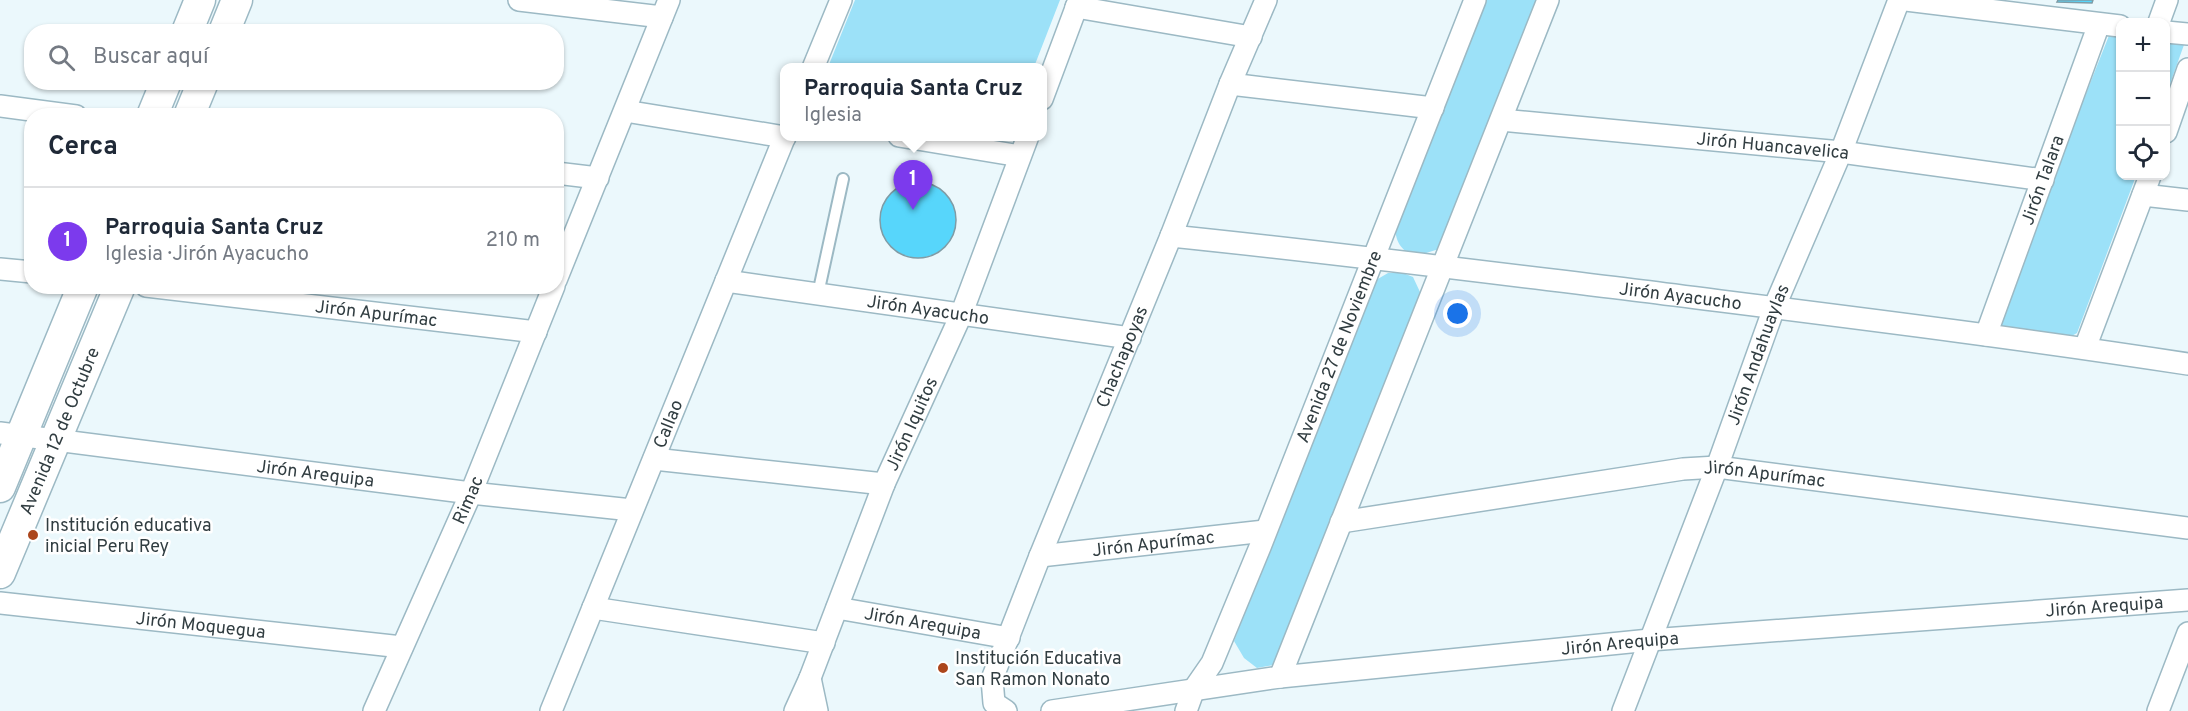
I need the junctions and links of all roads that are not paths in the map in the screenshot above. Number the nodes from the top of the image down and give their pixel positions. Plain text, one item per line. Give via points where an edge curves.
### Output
1 (200, 0) edge
2 (237, 0) edge
3 (519, 0) edge
4 (841, 0) edge
5 (1266, 0) edge
6 (1475, 0) edge
7 (1548, 0) edge
8 (1899, 0) edge
9 (1906, 0) edge
10 (2167, 0) edge
11 (1077, 4) edge
12 (666, 9) edge
13 (2160, 18) edge
14 (190, 24) edge
15 (227, 24) edge
16 (2099, 24) junction
17 (2116, 26) edge
18 (2170, 32) edge
19 (2188, 34) edge
20 (1251, 37) junction
21 (815, 63) edge
22 (2188, 69) edge
23 (1230, 84) junction
24 (1047, 85) edge
25 (163, 90) edge
26 (200, 90) edge
27 (0, 106) edge
28 (155, 108) edge
29 (192, 108) edge
30 (1433, 108) junction
31 (24, 109) edge
32 (625, 111) junction
33 (1501, 120) junction
34 (2168, 126) edge
35 (780, 136) edge
36 (783, 141) edge
37 (962, 141) edge
38 (1024, 146) edge
39 (1841, 152) junction
40 (564, 174) edge
41 (598, 178) junction
42 (843, 179) dead end
43 (2043, 180) junction
44 (2146, 185) edge
45 (2188, 201) edge
46 (1171, 236) junction
47 (1374, 257) junction
48 (564, 261) edge
49 (1443, 266) junction
50 (0, 269) edge
51 (24, 271) edge
52 (726, 281) junction
53 (78, 294) edge
54 (117, 294) edge
55 (215, 294) edge
56 (551, 294) edge
57 (818, 294) junction
58 (1774, 308) junction
59 (961, 315) junction
60 (536, 332) junction
61 (1986, 335) junction
62 (1130, 338) junction
63 (2085, 348) junction
64 (2188, 364) edge
65 (10, 434) edge
66 (56, 439) junction
67 (654, 459) junction
68 (1717, 467) junction
69 (884, 484) junction
70 (0, 487) edge
71 (471, 493) junction
72 (632, 510) junction
73 (1341, 522) junction
74 (2188, 528) edge
75 (1265, 531) junction
76 (1040, 556) junction
77 (0, 573) edge
78 (2188, 600) edge
79 (0, 603) edge
80 (592, 608) junction
81 (837, 608) junction
82 (2188, 633) edge
83 (1008, 638) junction
84 (1650, 640) junction
85 (824, 643) junction
86 (402, 647) junction
87 (1280, 677) junction
88 (810, 678) junction
89 (1194, 689) junction
90 (374, 711) edge
91 (551, 711) edge
92 (795, 711) edge
93 (818, 711) edge
94 (1006, 711) edge
95 (1052, 711) edge
96 (1186, 711) edge
97 (1623, 711) edge
98 (2158, 711) edge

1 - 14 main road
2 - 15 main road
3 - 12 street
4 - 21 street
5 - 20 street, Chachapoyas
6 - 30 street, Avenida 27 de Noviembre
7 - 33 street
8 - 39 street, Jirón Andahuaylas
9 - 16 street
10 - 13 street
11 - 20 street
11 - 24 street
12 - 32 street
16 - 17 street
16 - 43 street, Jirón Talara
18 - 19 street
20 - 23 street, Chachapoyas
22 - 34 street
23 - 30 street
23 - 46 street, Chachapoyas
25 - 28 main road
26 - 29 main road
27 - 31 street
30 - 47 street, Avenida 27 de Noviembre
32 - 35 street
32 - 41 street
33 - 39 street, Jirón Huancavelica
33 - 49 street
36 - 52 street, Callao
37 - 38 street
38 - 59 street, Jirón Iquitos
39 - 43 street, Jirón Huancavelica
39 - 58 street, Jirón Andahuaylas
40 - 41 street
41 - 48 street
42 - 57 lane
43 - 61 street, Jirón Talara
44 - 45 street
44 - 63 street
46 - 47 street, Jirón Ayacucho
46 - 62 street, Chachapoyas
47 - 49 street, Jirón Ayacucho
47 - 75 street, Avenida 27 de Noviembre
49 - 58 street, Jirón Ayacucho
49 - 73 street
50 - 51 street
52 - 57 street, Jirón Ayacucho
52 - 67 street, Callao
53 - 65 main road, Avenida 12 de Octubre
54 - 66 main road, Avenida 12 de Octubre
55 - 60 street, Jirón Apurímac
56 - 60 street, Rimac
57 - 59 street, Jirón Ayacucho
58 - 61 street, Jirón Ayacucho
58 - 68 street, Jirón Andahuaylas
59 - 62 street, Jirón Ayacucho
59 - 69 street, Jirón Iquitos
60 - 71 street, Rimac
61 - 63 street, Jirón Ayacucho
62 - 76 street, Chachapoyas
63 - 64 street, Jirón Ayacucho
65 - 66 street, Jirón Arequipa
65 - 70 main road, Avenida 12 de Octubre
66 - 71 street, Jirón Arequipa
66 - 77 main road, Avenida 12 de Octubre
67 - 69 street
67 - 72 street, Callao
68 - 73 street, Jirón Apurímac
68 - 74 street, Jirón Apurímac
68 - 84 street, Jirón Andahuaylas
69 - 81 street, Jirón Iquitos
71 - 72 street, Jirón Arequipa
71 - 86 street, Rimac
72 - 80 street, Callao
73 - 87 street
75 - 76 street, Jirón Apurímac
75 - 89 street, Avenida 27 de Noviembre via 1212,663
76 - 83 street, Chachapoyas
78 - 84 street, Jirón Arequipa
79 - 86 street, Jirón Moquegua
80 - 85 street
80 - 91 street, Callao
81 - 83 street, Jirón Arequipa
81 - 85 street, Jirón Iquitos
82 - 98 street
83 - 94 street, Chachapoyas via 992,679 994,703
84 - 87 street, Jirón Arequipa
84 - 97 street, Jirón Andahuaylas
85 - 88 street, Jirón Iquitos
86 - 90 street, Rimac
87 - 89 street, Jirón Arequipa
88 - 92 street, Jirón Iquitos
88 - 93 street
89 - 95 street, Jirón Arequipa
89 - 96 street, Avenida 27 de Noviembre

